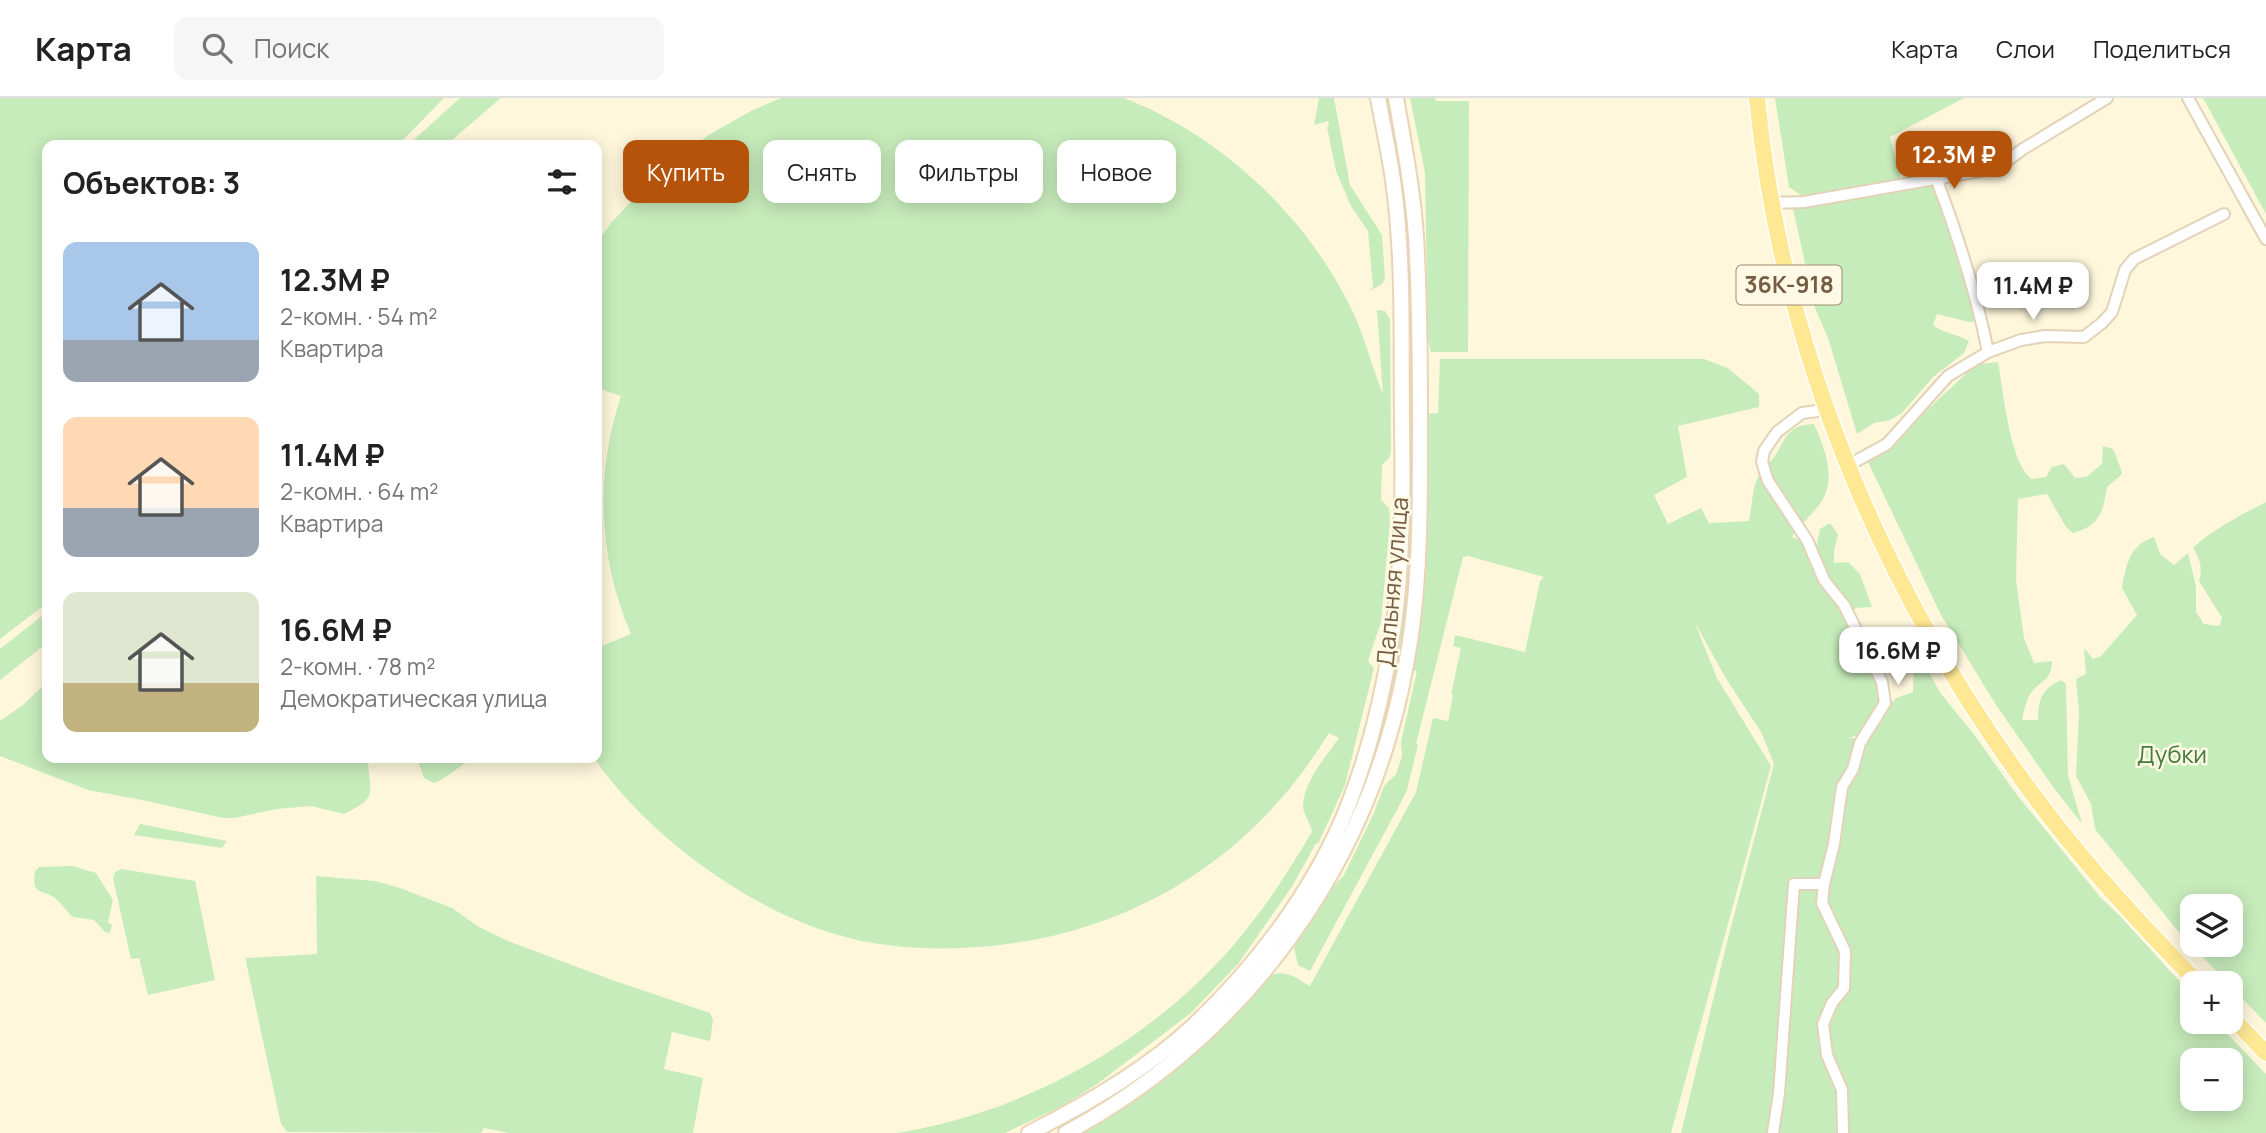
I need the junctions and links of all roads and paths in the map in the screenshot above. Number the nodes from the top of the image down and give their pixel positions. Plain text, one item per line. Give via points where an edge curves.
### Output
1 (1378, 98) edge
2 (1396, 98) edge
3 (1756, 98) edge
4 (2107, 98) edge
5 (2188, 98) edge
6 (1936, 178) junction
7 (1772, 203) junction
8 (2224, 214) dead end
9 (2266, 239) edge
10 (1400, 296) junction
11 (1419, 296) junction
12 (1988, 352) junction
13 (1825, 410) junction
14 (1847, 466) junction
15 (1401, 484) junction
16 (1420, 485) junction
17 (1346, 807) junction
18 (1361, 813) junction
19 (1824, 884) junction
20 (2186, 971) edge
21 (2243, 1029) edge
22 (2266, 1053) edge
23 (1029, 1133) edge
24 (1066, 1133) edge
25 (1773, 1133) edge
26 (1843, 1133) edge

1 - 10 main road, Дальняя улица via 1393,182
2 - 11 main road, Дальняя улица via 1416,235
3 - 7 main road, 36К-918
4 - 6 street via 1997,168
5 - 9 street
6 - 7 street via 1804,202
6 - 12 street via 1978,299
7 - 13 main road, 36К-918 via 1781,256
8 - 12 street via 2134,259 2125,270 2112,312 2084,337 2045,335
10 - 11 main road
10 - 15 main road, Дальняя улица
11 - 16 main road, Дальняя улица
12 - 14 street via 1948,376 1886,444
13 - 14 main road, 36К-918
13 - 19 street via 1802,413 1777,432 1762,462 1768,481 1807,540 1824,580 1849,615 1882,682 1885,703 1860,743 1842,787 1835,844
14 - 20 main road, 36К-918 via 1911,605 1965,698 2075,849
15 - 16 main road
15 - 17 main road, Дальняя улица via 1393,628 1370,738
16 - 18 main road, Дальняя улица via 1419,556 1406,663 1383,757
17 - 18 main road
17 - 23 main road, Дальняя улица via 1291,911 1216,1002 1130,1074
18 - 24 main road, Дальняя улица via 1304,917 1227,1013 1139,1089
19 - 25 street via 1794,884
19 - 26 street via 1822,903 1845,951 1844,988 1823,1024 1826,1055 1842,1090
21 - 22 main road

